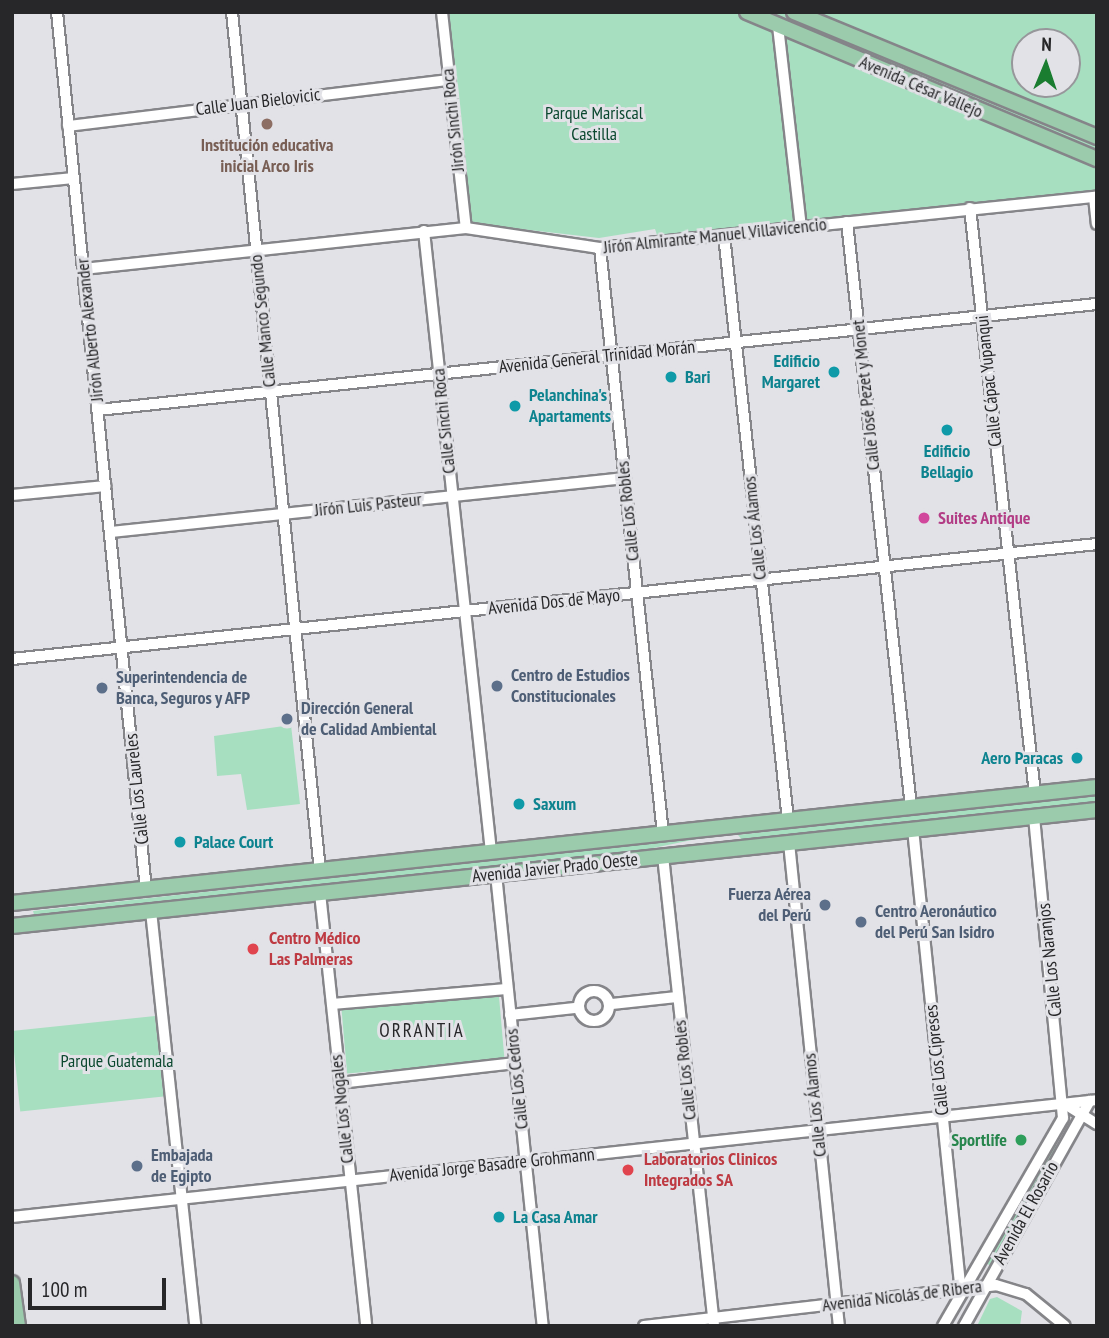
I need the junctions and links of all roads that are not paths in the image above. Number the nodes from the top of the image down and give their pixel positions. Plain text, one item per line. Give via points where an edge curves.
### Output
1 (57, 12) edge
2 (232, 12) edge
3 (442, 12) edge
4 (747, 12) edge
5 (794, 12) edge
6 (778, 26) junction
7 (449, 80) junction
8 (990, 94) junction
9 (241, 104) junction
10 (1017, 105) junction
11 (981, 111) junction
12 (1009, 124) junction
13 (68, 126) junction
14 (1097, 137) edge
15 (1097, 159) edge
16 (74, 178) junction
17 (12, 184) edge
18 (1095, 197) edge
19 (970, 208) junction
20 (847, 222) junction
21 (1097, 224) edge
22 (466, 228) junction
23 (801, 228) junction
24 (424, 231) junction
25 (724, 235) junction
26 (600, 248) junction
27 (256, 251) junction
28 (83, 269) junction
29 (1097, 304) edge
30 (982, 316) junction
31 (859, 330) junction
32 (735, 342) junction
33 (611, 355) junction
34 (439, 374) junction
35 (270, 392) junction
36 (98, 410) junction
37 (625, 478) junction
38 (106, 486) junction
39 (12, 495) edge
40 (452, 496) junction
41 (282, 514) junction
42 (111, 532) junction
43 (1097, 544) edge
44 (1008, 553) junction
45 (884, 567) junction
46 (761, 580) junction
47 (637, 593) junction
48 (464, 611) junction
49 (294, 629) junction
50 (123, 648) junction
51 (12, 659) edge
52 (1097, 787) edge
53 (1035, 794) junction
54 (911, 807) junction
55 (1097, 810) edge
56 (1034, 817) junction
57 (788, 820) junction
58 (724, 827) junction
59 (913, 830) junction
60 (663, 834) junction
61 (789, 843) junction
62 (727, 850) junction
63 (491, 852) junction
64 (663, 856) junction
65 (320, 871) junction
66 (496, 874) junction
67 (146, 889) junction
68 (320, 893) junction
69 (35, 901) junction
70 (12, 903) edge
71 (151, 911) junction
72 (36, 923) junction
73 (12, 926) edge
74 (506, 989) junction
75 (677, 997) junction
76 (332, 1004) junction
77 (612, 1004) junction
78 (575, 1008) junction
79 (510, 1015) junction
80 (515, 1063) junction
81 (340, 1083) junction
82 (1093, 1101) edge
83 (1065, 1104) junction
84 (943, 1117) junction
85 (1081, 1119) junction
86 (1097, 1124) edge
87 (817, 1130) junction
88 (694, 1143) junction
89 (526, 1161) junction
90 (350, 1180) junction
91 (181, 1198) junction
92 (12, 1217) edge
93 (12, 1283) edge
94 (986, 1285) junction
95 (962, 1290) junction
96 (837, 1305) junction
97 (713, 1322) edge
98 (18, 1326) edge
99 (195, 1326) edge
100 (366, 1326) edge
101 (543, 1326) edge
102 (643, 1326) edge
103 (839, 1326) edge
104 (943, 1326) edge
105 (964, 1326) edge
106 (1065, 1326) edge

1 - 13 street, Jirón Alberto Alexander
2 - 9 street, Calle Manco Segundo
3 - 7 street, Jirón Sinchi Roca
4 - 6 main road, Avenida César Vallejo
5 - 8 main road, Avenida César Vallejo
6 - 11 main road, Avenida César Vallejo
6 - 23 street
7 - 9 street, Calle Juan Bielovicic
7 - 22 street, Jirón Sinchi Roca
8 - 10 main road, Avenida César Vallejo
8 - 11 main road via 992,106
9 - 13 street, Calle Juan Bielovicic
9 - 27 street, Calle Manco Segundo
10 - 12 main road via 1007,112
10 - 14 main road, Avenida César Vallejo
11 - 12 main road, Avenida César Vallejo
12 - 15 main road, Avenida César Vallejo
13 - 16 street, Jirón Alberto Alexander
16 - 17 street
16 - 28 street, Jirón Alberto Alexander
18 - 19 street, Jirón Almirante Manuel Villavicencio
18 - 21 street
19 - 20 street, Jirón Almirante Manuel Villavicencio
19 - 30 street, Calle Cápac Yupanqui
20 - 23 street, Jirón Almirante Manuel Villavicencio
20 - 31 street, Calle José Pezet y Monet
22 - 24 street, Jirón Almirante Manuel Villavicencio
22 - 26 street, Jirón Almirante Manuel Villavicencio
23 - 25 street, Jirón Almirante Manuel Villavicencio
24 - 27 street, Jirón Almirante Manuel Villavicencio
24 - 34 street, Calle Sinchi Roca
25 - 26 street, Jirón Almirante Manuel Villavicencio
25 - 32 street, Calle Los Álamos
26 - 33 street, Calle Los Robles
27 - 28 street, Jirón Almirante Manuel Villavicencio
27 - 35 street, Calle Manco Segundo
28 - 36 street, Jirón Alberto Alexander
29 - 30 street, Avenida General Trinidad Morán
30 - 31 street, Avenida General Trinidad Morán
30 - 44 street, Calle Cápac Yupanqui
31 - 32 street, Avenida General Trinidad Morán
31 - 45 street, Calle José Pezet y Monet
32 - 33 street, Avenida General Trinidad Morán
32 - 46 street, Calle Los Álamos
33 - 34 street, Avenida General Trinidad Morán
33 - 37 street, Calle Los Robles
34 - 35 street, Avenida General Trinidad Morán
34 - 40 street, Calle Sinchi Roca
35 - 36 street, Avenida General Trinidad Morán
35 - 41 street, Calle Manco Segundo
36 - 38 street, Jirón Alberto Alexander
37 - 40 street, Jirón Luis Pasteur
37 - 47 street, Calle Los Robles
38 - 39 street
38 - 42 street, Jirón Alberto Alexander
40 - 41 street, Jirón Luis Pasteur
40 - 48 street, Calle Sinchi Roca
41 - 42 street, Jirón Luis Pasteur
41 - 49 street, Calle Manco Segundo
42 - 50 street, Jirón Alberto Alexander
43 - 44 street, Avenida Dos de Mayo
44 - 45 street, Avenida Dos de Mayo
44 - 53 street
45 - 46 street, Avenida Dos de Mayo
45 - 54 street
46 - 47 street, Avenida Dos de Mayo
46 - 57 street, Calle Los Álamos
47 - 48 street, Avenida Dos de Mayo
47 - 60 street, Calle Los Robles
48 - 49 street, Avenida Dos de Mayo
48 - 63 street
49 - 50 street, Avenida Dos de Mayo
49 - 65 street
50 - 51 street, Avenida Dos de Mayo
50 - 67 street, Calle Los Laureles
52 - 53 main road, Avenida Javier Prado Oeste
53 - 54 main road, Avenida Javier Prado Oeste
54 - 57 main road, Avenida Javier Prado Oeste
55 - 56 main road, Avenida Javier Prado Oeste
56 - 59 main road, Avenida Javier Prado Oeste
56 - 83 street, Calle Los Naranjos
57 - 58 main road, Avenida Javier Prado Oeste
58 - 60 main road, Avenida Javier Prado Oeste
58 - 62 main road
59 - 61 main road, Avenida Javier Prado Oeste
59 - 84 street, Calle Los Cipreses
60 - 63 main road, Avenida Javier Prado Oeste
61 - 62 main road, Avenida Javier Prado Oeste
61 - 87 street, Calle Los Álamos
62 - 64 main road, Avenida Javier Prado Oeste
63 - 65 main road, Avenida Javier Prado Oeste
64 - 66 main road, Avenida Javier Prado Oeste
64 - 75 street, Calle Los Robles
65 - 67 main road, Avenida Javier Prado Oeste
66 - 68 main road, Avenida Javier Prado Oeste
66 - 74 street, Calle Los Cedros
67 - 69 main road, Avenida Javier Prado Oeste
68 - 71 main road, Avenida Javier Prado Oeste
68 - 76 street, Calle Los Nogales
69 - 70 main road, Avenida Javier Prado Oeste
69 - 72 main road via 29,914
71 - 72 main road, Avenida Javier Prado Oeste
71 - 91 street
72 - 73 main road, Avenida Javier Prado Oeste
74 - 76 street
74 - 79 street, Calle Los Cedros
75 - 77 street
75 - 88 street, Calle Los Robles
76 - 81 street, Calle Los Nogales
77 - 78 street via 593,993
77 - 78 street via 595,1019
78 - 79 street
79 - 80 street, Calle Los Cedros
80 - 81 street
80 - 89 street, Calle Los Cedros
81 - 90 street, Calle Los Nogales
82 - 83 street, Avenida Jorge Basadre Grohmann
82 - 85 street, Avenida El Rosario
83 - 84 street, Avenida Jorge Basadre Grohmann
83 - 85 street
83 - 95 street, Avenida El Rosario via 1058,1129
84 - 87 street, Avenida Jorge Basadre Grohmann
84 - 95 street, Calle Los Cipreses
85 - 86 street
85 - 94 street, Avenida El Rosario
87 - 88 street, Avenida Jorge Basadre Grohmann
87 - 96 street, Calle Los Álamos
88 - 89 street, Avenida Jorge Basadre Grohmann
88 - 97 street, Calle Los Robles
89 - 90 street, Avenida Jorge Basadre Grohmann
89 - 101 street, Calle Los Cedros
90 - 91 street, Avenida Jorge Basadre Grohmann
90 - 100 street, Calle Los Nogales
91 - 92 street, Avenida Jorge Basadre Grohmann
91 - 99 street
93 - 98 main road
94 - 95 street, Avenida Nicolás de Ribera
94 - 105 street, Avenida El Rosario
94 - 106 street, Avenida Nicolás de Ribera via 1026,1294
95 - 96 street, Avenida Nicolás de Ribera
95 - 104 street, Avenida El Rosario
96 - 97 street, Avenida Nicolás de Ribera
96 - 103 street, Calle Los Álamos
97 - 102 street, Avenida Nicolás de Ribera

